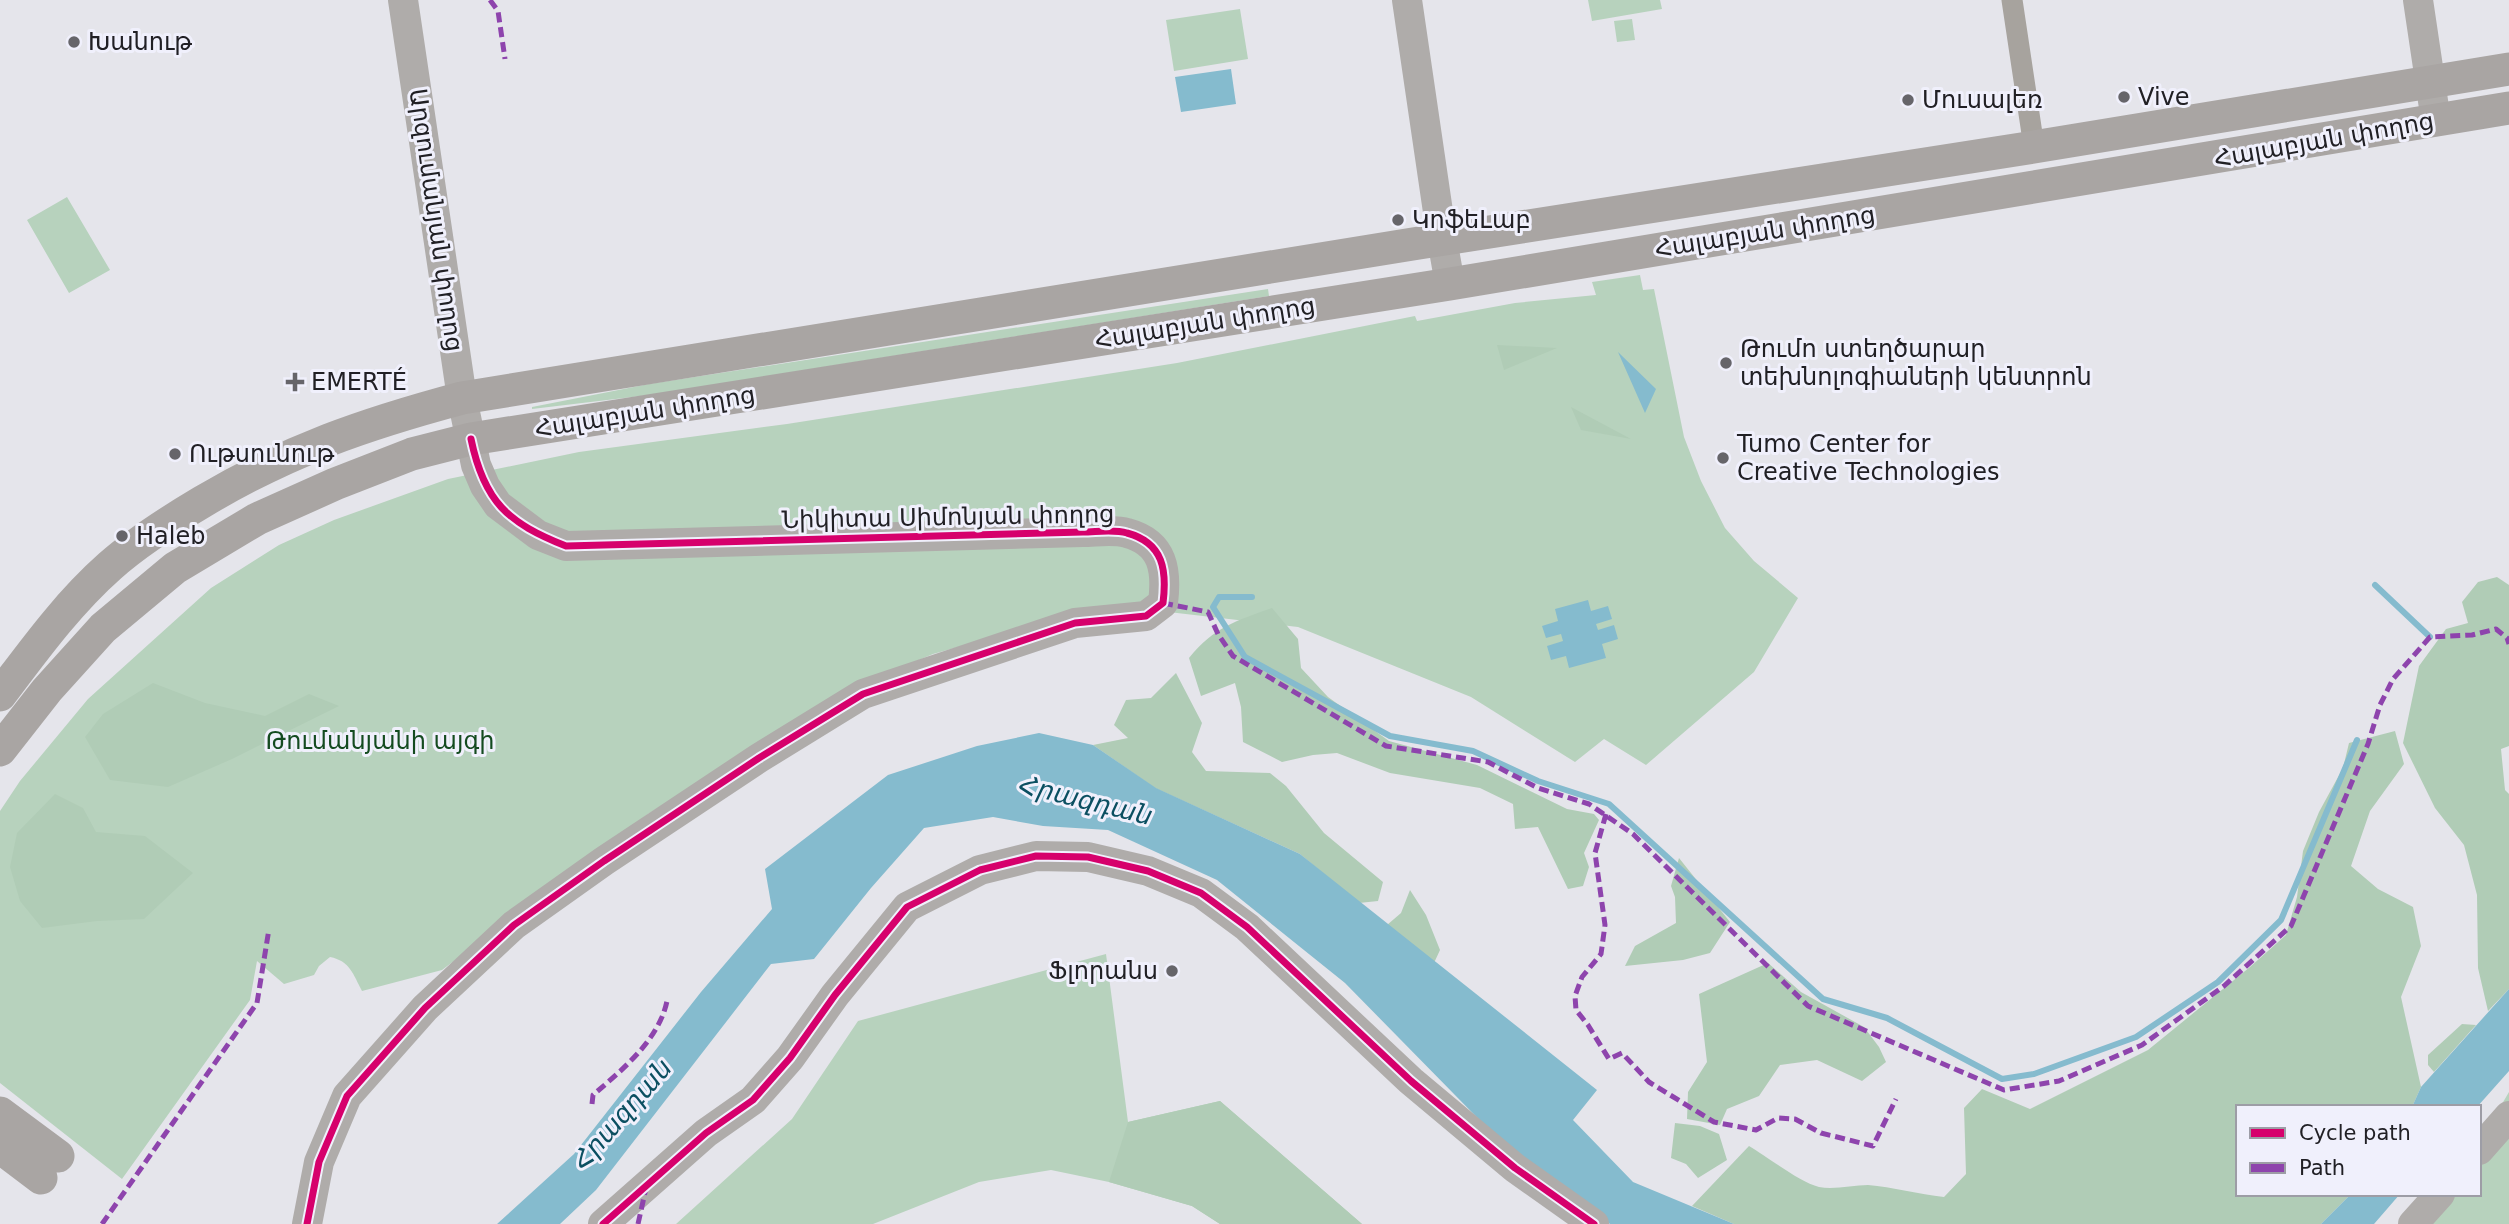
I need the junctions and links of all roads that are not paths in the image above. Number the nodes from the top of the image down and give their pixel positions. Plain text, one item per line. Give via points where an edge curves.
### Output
1 (403, 0) edge
2 (1407, 0) edge
3 (2012, 0) edge
4 (2418, 0) edge
5 (2509, 69) edge
6 (2431, 82) junction
7 (2509, 108) edge
8 (2436, 121) junction
9 (2034, 147) junction
10 (1442, 239) junction
11 (1450, 284) junction
12 (462, 398) junction
13 (471, 439) junction
14 (0, 695) edge
15 (0, 750) edge
16 (0, 1113) edge
17 (2509, 1116) edge
18 (0, 1147) edge
19 (2481, 1148) edge
20 (2438, 1196) edge
21 (307, 1224) edge
22 (603, 1224) edge
23 (1594, 1224) edge
24 (2413, 1224) edge

1 - 12 street, Արզումանյան փողոց
2 - 10 street
3 - 9 street
4 - 6 street
5 - 6 main road, Հալաբյան փողոց
6 - 8 street
6 - 9 main road, Հալաբյան փողոց
7 - 8 main road, Հալաբյան փողոց
8 - 11 main road, Հալաբյան փողոց
9 - 10 main road, Հալաբյան փողոց
10 - 11 street
10 - 12 main road, Հալաբյան փողոց
11 - 13 main road, Հալաբյան փողոց
12 - 13 street, Արզումանյան փողոց
12 - 14 main road, Հալաբյան փողոց via 359,427 292,453 170,521 111,565 75,601
13 - 15 main road, Հալաբյան փողոց via 412,454 335,484 257,519 175,568 103,628
13 - 21 street, Նիկիտա Սիմոնյան փողոց via 476,465 498,505 538,535 566,546 1127,533 1151,545 1162,562 1163,603 1146,616 1075,623 863,694 637,839 514,925 425,1008 347,1096 319,1162
16 - 18 main road via 50,1167
17 - 19 street
20 - 24 street
22 - 23 street via 706,1133 753,1100 907,907 980,870 1036,856 1088,857 1148,871 1201,893 1247,928 1421,1089 1515,1168

